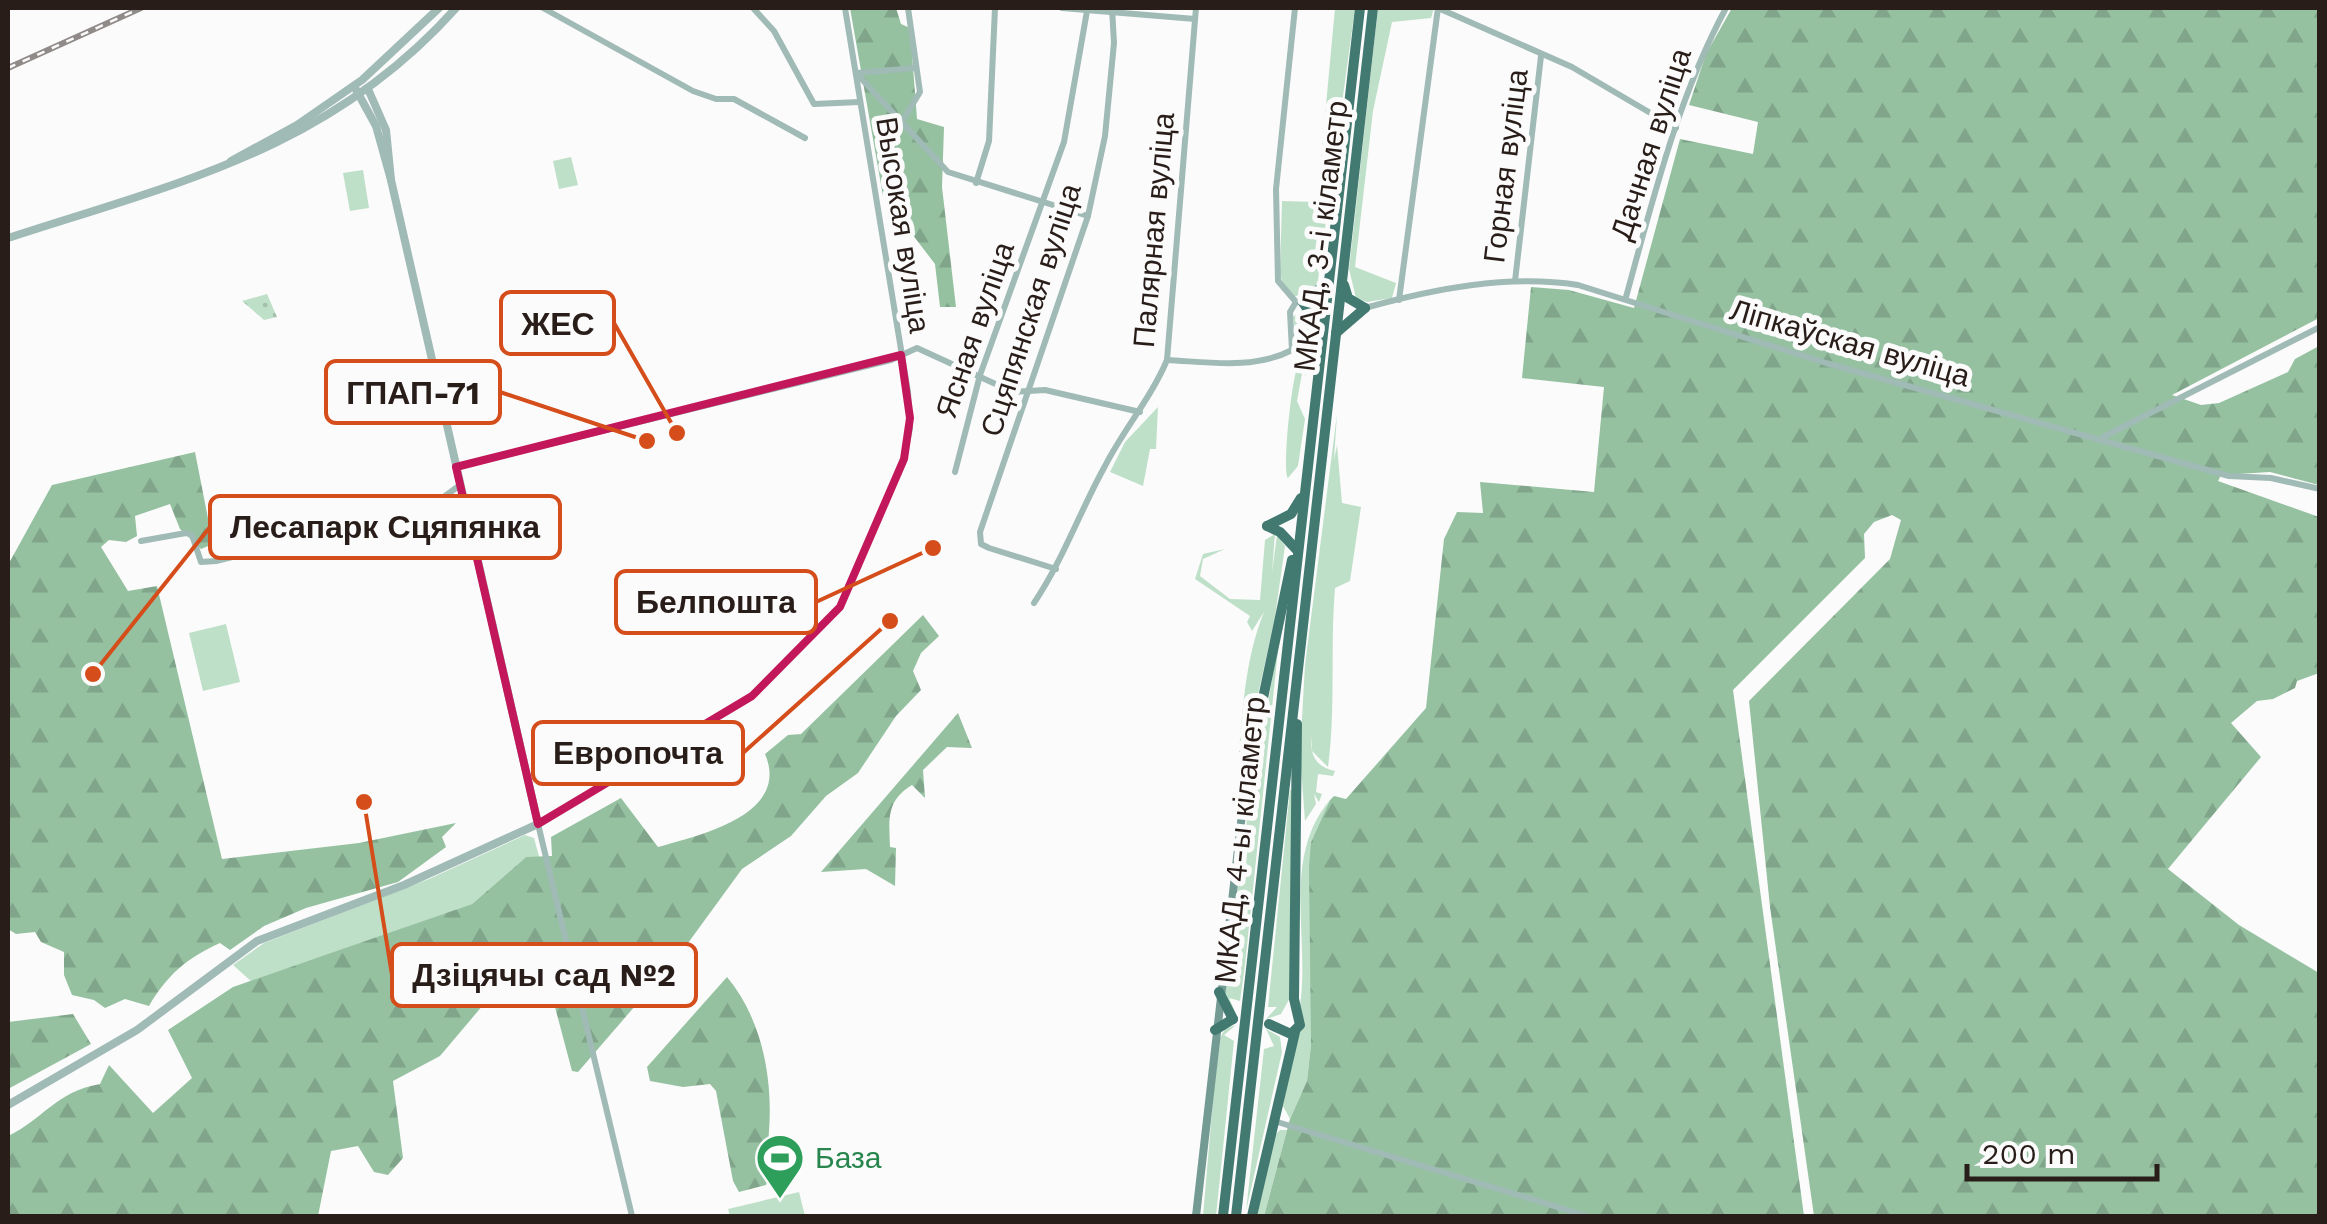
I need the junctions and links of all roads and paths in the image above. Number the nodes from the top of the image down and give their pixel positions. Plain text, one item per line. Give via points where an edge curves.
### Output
1 (439, 8) edge
2 (456, 8) edge
3 (543, 8) edge
4 (753, 8) edge
5 (846, 8) edge
6 (908, 8) edge
7 (995, 8) edge
8 (1062, 8) edge
9 (1196, 8) edge
10 (1295, 8) edge
11 (1360, 8) edge
12 (1373, 8) edge
13 (1438, 8) edge
14 (1726, 8) edge
15 (1087, 11) junction
16 (1112, 11) edge
17 (1195, 19) junction
18 (1542, 56) junction
19 (915, 68) junction
20 (856, 73) junction
21 (358, 83) junction
22 (364, 92) junction
23 (860, 102) junction
24 (903, 120) junction
25 (1676, 128) junction
26 (805, 138) dead end
27 (227, 163) junction
28 (976, 183) junction
29 (1042, 204) junction
30 (1088, 216) junction
31 (8, 238) edge
32 (1342, 276) junction
33 (1328, 282) junction
34 (1515, 282) junction
35 (1626, 297) junction
36 (1398, 300) junction
37 (1299, 301) junction
38 (1366, 308) junction
39 (2320, 328) edge
40 (1322, 330) junction
41 (1334, 336) junction
42 (901, 355) junction
43 (1167, 360) junction
44 (980, 375) junction
45 (1031, 392) junction
46 (1140, 412) junction
47 (2102, 438) junction
48 (456, 467) junction
49 (1305, 468) joint
50 (1319, 470) joint
51 (955, 472) dead end
52 (460, 484) junction
53 (2320, 489) edge
54 (1302, 498) junction
55 (141, 541) dead end
56 (1296, 550) junction
57 (1056, 569) junction
58 (1034, 603) dead end
59 (1296, 684) junction
60 (1246, 779) joint
61 (538, 824) junction
62 (1219, 992) junction
63 (1298, 1016) junction
64 (1216, 1018) junction
65 (1234, 1019) junction
66 (1280, 1026) junction
67 (1215, 1030) junction
68 (1295, 1032) junction
69 (1287, 1053) junction
70 (8, 1105) edge
71 (1274, 1120) junction
72 (632, 1216) edge
73 (1196, 1216) edge
74 (1224, 1216) edge
75 (1236, 1216) edge
76 (1252, 1216) edge
77 (1587, 1216) edge

1 - 21 street
2 - 22 street
3 - 26 street via 694,91 716,100 734,98
4 - 23 street, Высокая вуліца via 774,31 814,104
5 - 20 street, Высокая вуліца
6 - 19 street
7 - 28 street via 989,142
8 - 15 street
9 - 17 street, Палярная вуліца
10 - 37 street via 1276,189 1278,281
11 - 33 highway, МКАД, 3-і кіламетр
12 - 32 highway, МКАД, 3-і кіламетр
13 - 18 street
13 - 36 street
14 - 25 street, Дачная вуліца
15 - 16 street
15 - 29 street, Ясная вуліца via 1073,108
16 - 17 street
16 - 30 street, Сцяпянская вуліца via 1105,136
17 - 43 street, Палярная вуліца
18 - 25 street
18 - 34 street, Горная вуліца
19 - 20 street
19 - 24 street via 919,98
20 - 23 street, Высокая вуліца
20 - 24 street
21 - 22 street
21 - 27 street
22 - 27 street via 279,145
22 - 48 street via 392,180
23 - 42 street, Высокая вуліца
24 - 28 street via 941,166
25 - 35 street, Дачная вуліца
27 - 31 street
28 - 29 street
29 - 30 street
29 - 44 street, Ясная вуліца
30 - 45 street, Сцяпянская вуліца
32 - 38 highway via 1348,298
32 - 41 highway, МКАД, 3-і кіламетр
33 - 37 highway
33 - 40 highway, МКАД, 3-і кіламетр
34 - 35 street, Ліпкаўская вуліца via 1566,283
34 - 36 street, Ліпкаўская вуліца
35 - 47 street, Ліпкаўская вуліца via 1826,363
36 - 38 street, Ліпкаўская вуліца
37 - 40 highway
37 - 43 street via 1290,312 1292,350 1280,357 1249,363
38 - 41 highway
39 - 47 street
40 - 49 highway, МКАД, 3-і кіламетр
41 - 50 highway, МКАД, 3-і кіламетр
42 - 44 street via 922,349
42 - 48 street
42 - 61 street, Высокая вуліца via 910,406 904,459 840,607 752,696
43 - 46 street, Палярная вуліца
44 - 45 street via 1013,392
44 - 51 street, Ясная вуліца
45 - 46 street
45 - 57 street, Сцяпянская вуліца via 980,540
46 - 57 street, Палярная вуліца via 1102,470
47 - 53 street, Ліпкаўская вуліца via 2229,476
48 - 52 street
49 - 54 highway, МКАД, 4-ы кіламетр
50 - 59 highway, МКАД, 4-ы кіламетр
52 - 55 street via 429,508 216,561 201,562 186,533
52 - 61 street
54 - 56 highway, МКАД, 4-ы кіламетр
54 - 56 highway via 1267,526
56 - 60 highway
56 - 74 highway, МКАД, 4-ы кіламетр
57 - 58 street, Палярная вуліца
59 - 63 highway
59 - 75 highway, МКАД, 4-ы кіламетр
60 - 62 main road
61 - 70 street via 244,947 148,1022
61 - 72 street
62 - 64 main road
62 - 65 highway
63 - 66 highway via 1290,1012
63 - 68 highway
64 - 65 highway
64 - 67 main road
65 - 67 highway
66 - 68 highway
66 - 69 highway
67 - 73 main road
68 - 69 highway
69 - 71 highway
71 - 76 highway
71 - 77 street

